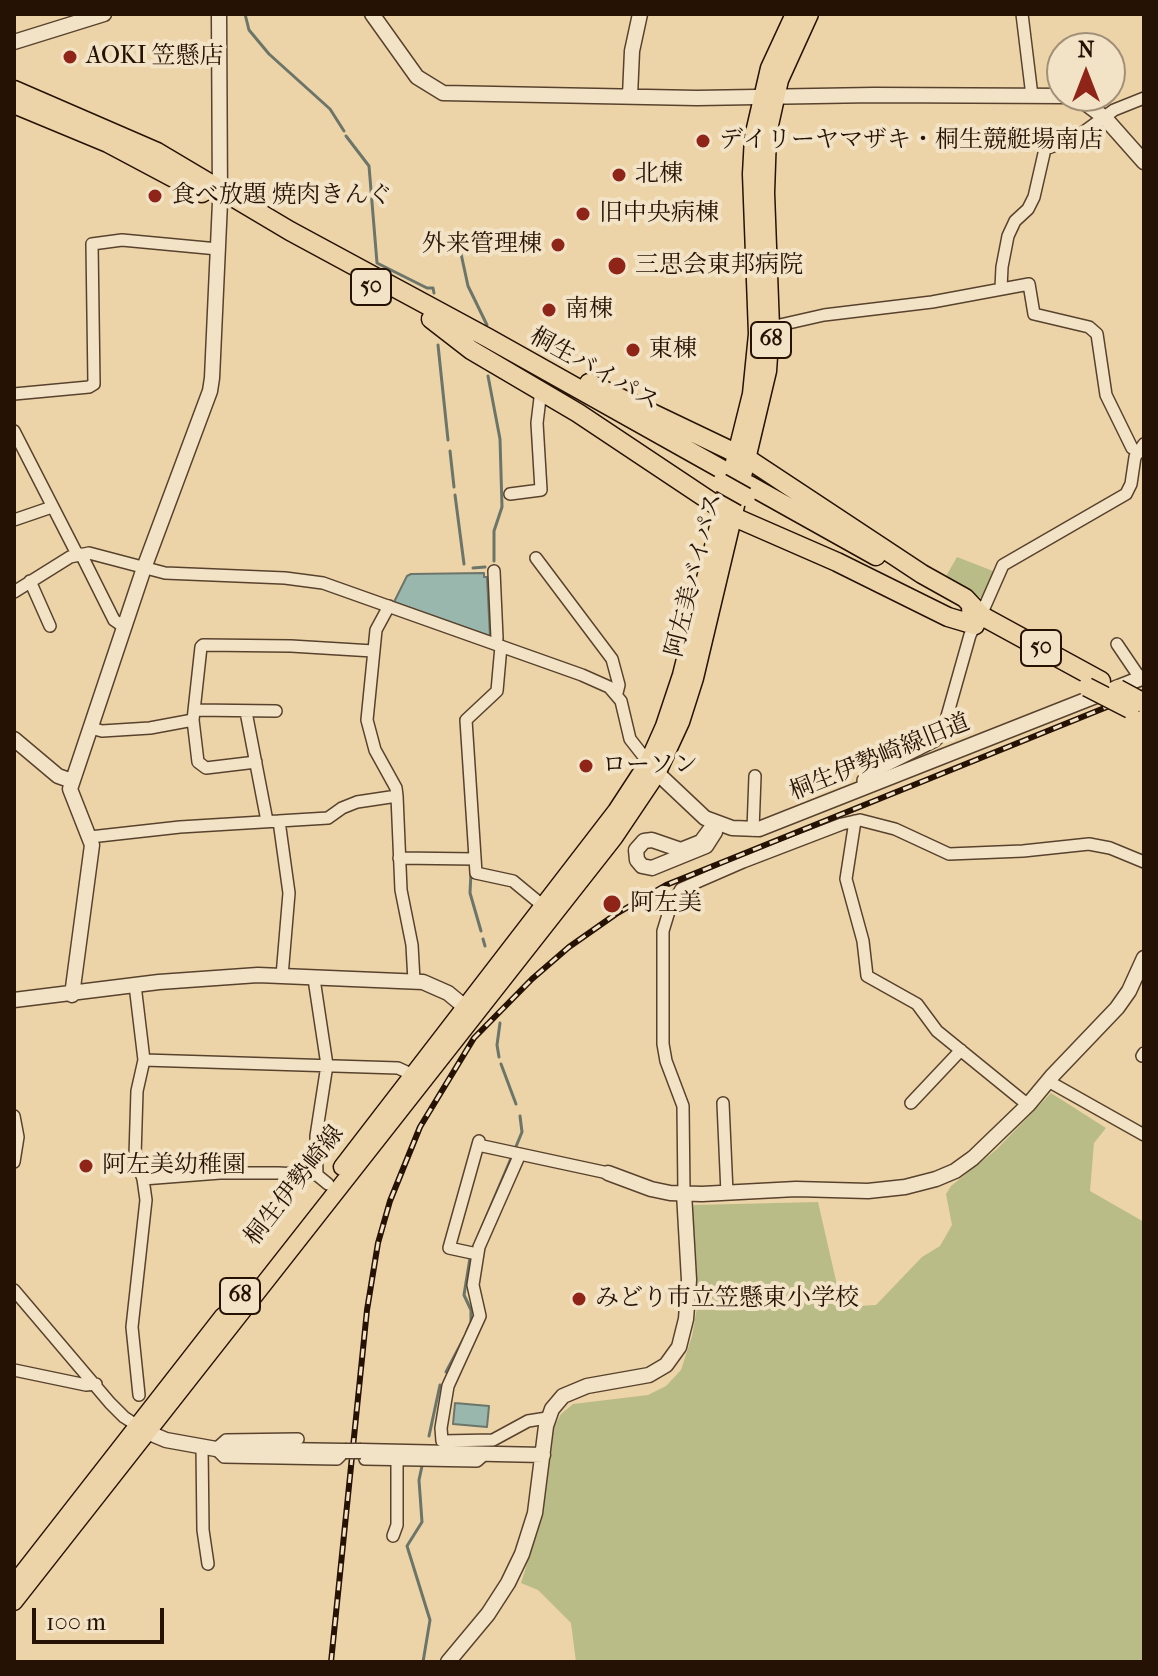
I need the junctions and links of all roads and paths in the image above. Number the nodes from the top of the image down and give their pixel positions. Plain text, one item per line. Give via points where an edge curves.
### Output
1 (104, 14) edge
2 (219, 14) edge
3 (372, 14) edge
4 (640, 14) edge
5 (794, 14) edge
6 (810, 14) edge
7 (1022, 14) edge
8 (14, 42) edge
9 (14, 90) edge
10 (630, 96) junction
11 (1032, 96) junction
12 (769, 97) junction
13 (1144, 98) edge
14 (14, 104) edge
15 (1105, 118) junction
16 (1144, 162) edge
17 (220, 196) junction
18 (218, 249) junction
19 (1001, 288) junction
20 (431, 319) junction
21 (771, 327) junction
22 (488, 338) junction
23 (541, 390) junction
24 (14, 394) edge
25 (14, 431) edge
26 (1141, 448) edge
27 (743, 456) junction
28 (1133, 469) junction
29 (723, 477) junction
30 (1144, 477) edge
31 (510, 494) dead end
32 (52, 507) junction
33 (728, 513) junction
34 (14, 520) edge
35 (79, 554) junction
36 (536, 558) dead end
37 (144, 568) junction
38 (494, 571) dead end
39 (30, 581) junction
40 (14, 592) edge
41 (389, 606) junction
42 (978, 620) junction
43 (50, 626) dead end
44 (124, 627) junction
45 (1117, 644) dead end
46 (498, 645) junction
47 (373, 651) junction
48 (1142, 678) edge
49 (617, 693) junction
50 (1139, 710) edge
51 (276, 711) dead end
52 (246, 712) junction
53 (194, 715) junction
54 (91, 728) junction
55 (14, 739) edge
56 (256, 762) junction
57 (652, 768) junction
58 (755, 776) dead end
59 (72, 781) junction
60 (864, 788) junction
61 (397, 796) junction
62 (273, 821) junction
63 (855, 821) junction
64 (715, 823) junction
65 (753, 830) junction
66 (90, 837) junction
67 (399, 858) junction
68 (475, 859) junction
69 (1144, 862) edge
70 (542, 905) junction
71 (1144, 958) edge
72 (282, 976) junction
73 (314, 979) junction
74 (414, 981) junction
75 (135, 985) junction
76 (72, 995) junction
77 (14, 1000) edge
78 (469, 1010) junction
79 (961, 1050) junction
80 (144, 1060) junction
81 (327, 1065) junction
82 (420, 1074) junction
83 (1048, 1081) junction
84 (723, 1103) dead end
85 (911, 1103) dead end
86 (1028, 1105) junction
87 (14, 1116) edge
88 (1144, 1135) edge
89 (520, 1154) junction
90 (14, 1162) edge
91 (608, 1173) joint
92 (143, 1179) junction
93 (322, 1180) junction
94 (684, 1193) junction
95 (727, 1193) junction
96 (477, 1254) junction
97 (14, 1290) edge
98 (18, 1304) edge
99 (14, 1370) edge
100 (96, 1384) junction
101 (139, 1395) dead end
102 (547, 1418) junction
103 (142, 1429) junction
104 (298, 1439) dead end
105 (209, 1448) junction
106 (362, 1453) junction
107 (486, 1453) junction
108 (543, 1455) junction
109 (397, 1459) junction
110 (393, 1536) dead end
111 (208, 1564) dead end
112 (14, 1584) edge
113 (14, 1602) edge
114 (448, 1662) edge

1 - 8 street
2 - 17 street
3 - 10 street via 417,77 438,92
4 - 10 street
5 - 12 main road, 阿左美バイパス / 68 via 776,50
6 - 12 main road, 阿左美バイパス / 68
7 - 11 street
9 - 17 highway, 桐生バイパス / 50 via 157,152
10 - 12 street
11 - 12 street
11 - 15 street via 1077,98
12 - 21 main road, 阿左美バイパス / 68 via 765,173
12 - 27 main road, 阿左美バイパス / 68 via 753,137 757,343
13 - 15 street
14 - 17 highway, 桐生バイパス / 50
15 - 16 street
15 - 19 street via 1074,139 1045,149 1034,197 1008,236
17 - 18 street
17 - 20 highway, 桐生バイパス / 50
17 - 22 highway, 桐生バイパス / 50
18 - 24 street via 122,240 92,244 94,384
18 - 37 street via 210,391
19 - 21 street
19 - 26 street via 1029,284 1034,314 1097,334 1106,395 1132,448
20 - 23 highway, 50 via 471,350
20 - 29 highway, 桐生バイパス / 50
21 - 27 main road, 阿左美バイパス / 68 via 768,371
22 - 27 highway, 50 via 509,343
22 - 29 highway, 桐生バイパス / 50
23 - 31 street via 541,490
23 - 33 highway, 50
25 - 32 street
26 - 28 street
27 - 33 main road, 阿左美バイパス / 68
27 - 42 highway, 50 via 965,598
28 - 30 street
28 - 42 street via 1126,494 1003,565
29 - 42 highway, 桐生バイパス / 50, bridge
32 - 34 street
32 - 35 street
33 - 42 highway, 50 via 948,617
33 - 57 main road, 阿左美バイパス / 68 via 695,678 681,722
35 - 37 street via 104,555
35 - 39 street
35 - 44 street via 114,620
36 - 49 street via 612,659
37 - 41 street via 312,581
37 - 44 street
38 - 46 street
39 - 40 street
39 - 43 street
41 - 46 street
41 - 47 street via 377,627
42 - 50 highway, 桐生バイパス / 50, bridge
42 - 60 street via 942,734 867,775
44 - 54 street
45 - 48 street
46 - 49 street
46 - 68 street via 497,691 466,720
47 - 53 street via 203,645
47 - 61 street via 367,725
48 - 60 street, 桐生伊勢崎線旧道
49 - 57 street via 630,739
51 - 52 street
52 - 53 street
52 - 56 street
53 - 54 street via 150,728
53 - 56 street via 200,766
54 - 59 street
55 - 59 street via 58,776
56 - 62 street
57 - 64 street, 桐生伊勢崎線旧道 via 696,812
57 - 70 main road, 阿左美バイパス / 68
57 - 78 main road, 阿左美バイパス / 68 via 614,838
58 - 65 street
59 - 66 street via 71,794
60 - 65 street, 桐生伊勢崎線旧道
61 - 62 street via 357,802 331,817
61 - 67 street
62 - 66 street
62 - 72 street via 289,893
63 - 69 street via 887,826 949,854 1089,844
63 - 79 street via 846,879 867,976 917,1004
63 - 94 street via 685,886 670,908 663,934 663,1044 683,1106
64 - 64 street via 706,846 652,868 637,860 636,850 644,841 681,850 701,842
64 - 65 street, 桐生伊勢崎線旧道
66 - 76 street
67 - 68 street
67 - 74 street
68 - 70 street via 476,873 513,881
70 - 78 main road, 阿左美バイパス / 68
71 - 83 street via 1117,1008
72 - 73 street
72 - 75 street
73 - 74 street
73 - 81 street
74 - 78 street via 435,986
75 - 76 street
75 - 80 street
76 - 77 street
78 - 82 main road, 阿左美バイパス / 68
79 - 85 street
79 - 86 street
80 - 81 street
80 - 92 street via 137,1091 135,1156
81 - 82 street
81 - 93 street via 316,1136
82 - 93 main road, 桐生伊勢崎線 / 68
82 - 103 main road, 桐生伊勢崎線 / 68
83 - 86 street
83 - 88 street
84 - 95 street
86 - 95 street via 964,1165 927,1183 868,1191
87 - 90 street
89 - 91 street
89 - 96 street
89 - 96 street via 479,1143 449,1248
91 - 94 street via 651,1189
92 - 93 street via 256,1173
92 - 101 street via 146,1200 132,1327
93 - 103 main road, 桐生伊勢崎線 / 68
94 - 95 street
94 - 102 street via 688,1303 675,1355 649,1375 570,1392
96 - 102 street via 473,1285 480,1316 448,1386 442,1441 493,1440 533,1419
97 - 98 street
98 - 100 street
99 - 100 street
100 - 103 street via 124,1417
102 - 108 street
103 - 105 street via 166,1440
103 - 112 main road, 桐生伊勢崎線 / 68
103 - 113 main road, 桐生伊勢崎線 / 68
104 - 105 street via 226,1440
105 - 106 street, bridge
105 - 111 street via 203,1530
106 - 107 street
106 - 109 street via 365,1459
107 - 108 street
107 - 109 street via 477,1461
108 - 114 street via 535,1513 516,1569
109 - 110 street

